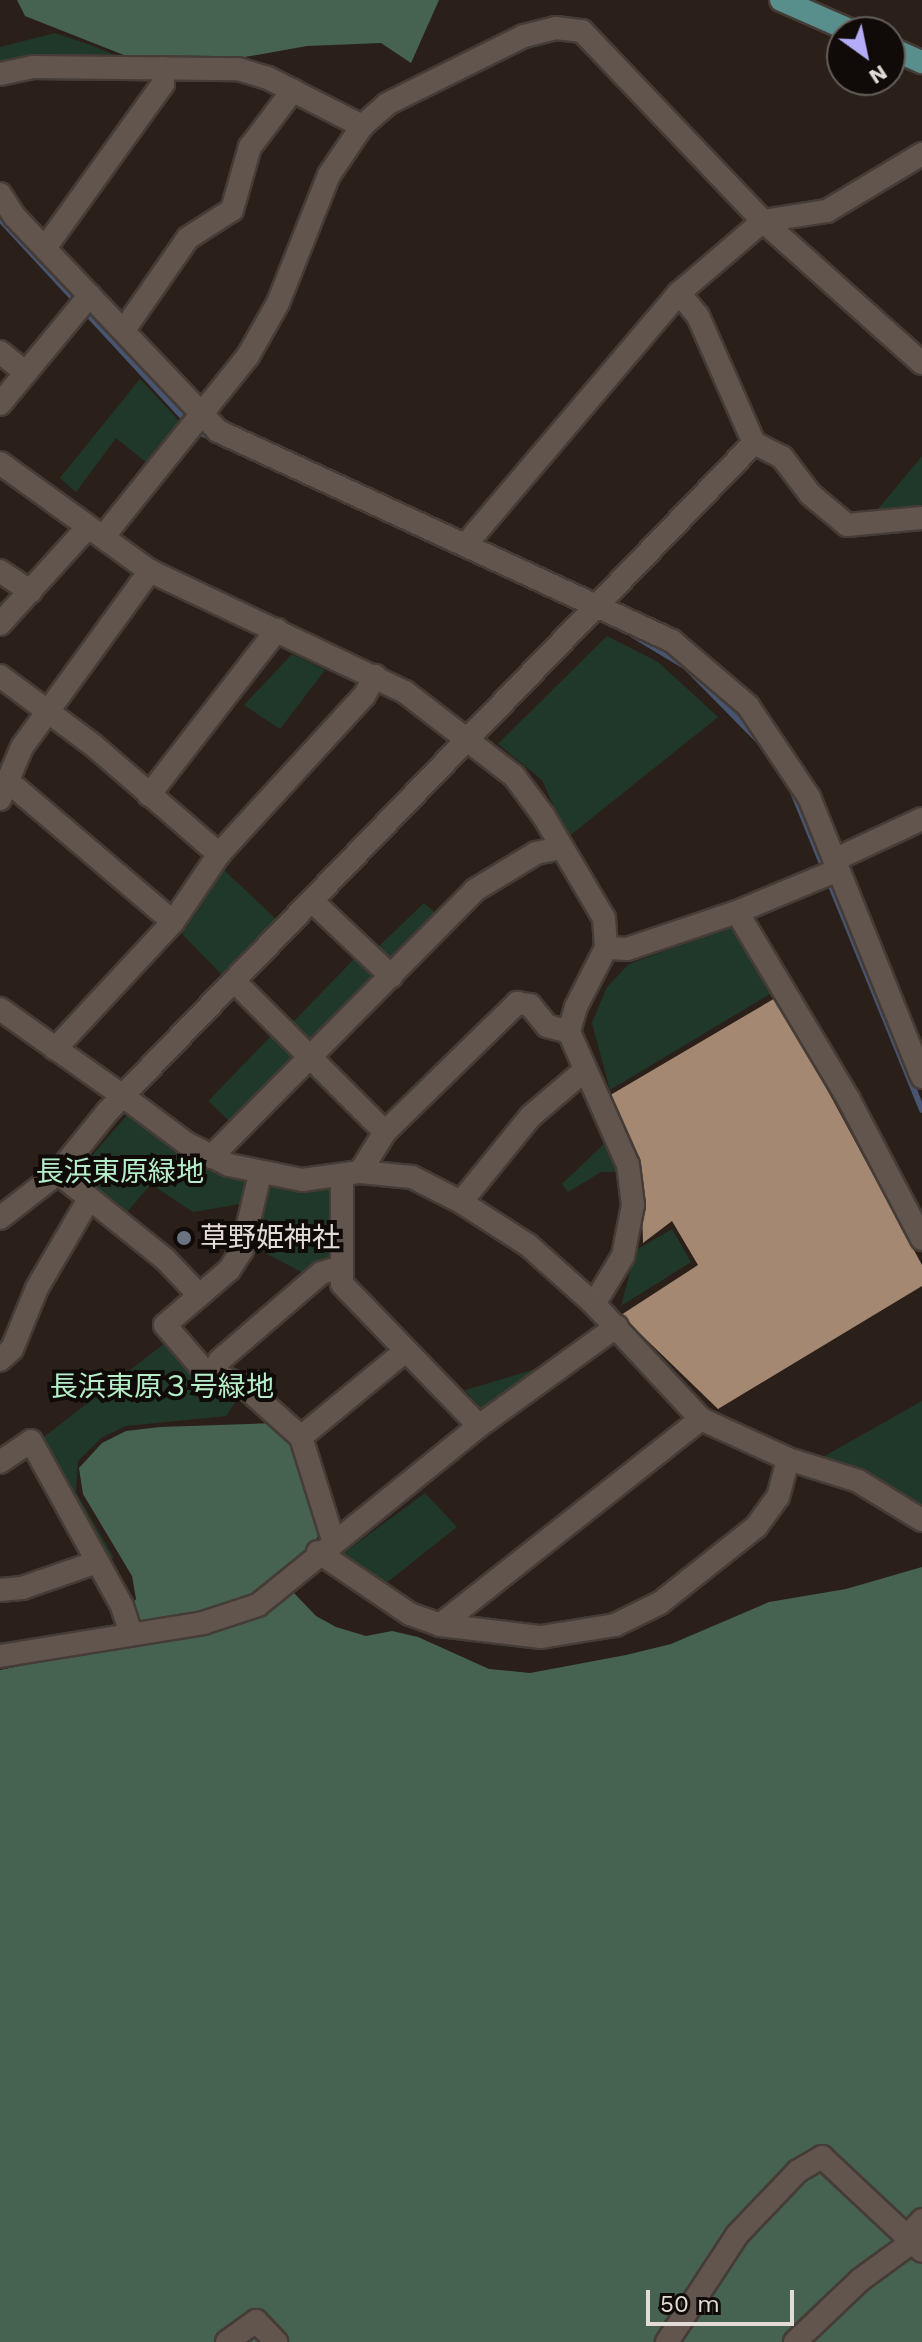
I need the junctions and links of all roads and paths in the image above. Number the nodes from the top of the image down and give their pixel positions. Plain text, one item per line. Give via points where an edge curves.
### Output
1 (781, 0) edge
2 (826, 20) edge
3 (163, 68) junction
4 (0, 74) edge
5 (293, 90) junction
6 (362, 126) junction
7 (922, 154) edge
8 (0, 194) edge
9 (763, 221) junction
10 (7, 223) edge
11 (45, 248) junction
12 (679, 293) junction
13 (90, 295) junction
14 (124, 330) junction
15 (0, 352) edge
16 (922, 363) edge
17 (25, 372) junction
18 (0, 404) edge
19 (199, 415) junction
20 (754, 443) junction
21 (0, 463) edge
22 (922, 518) edge
23 (96, 532) junction
24 (467, 543) junction
25 (0, 571) edge
26 (150, 571) junction
27 (31, 592) junction
28 (593, 612) junction
29 (0, 624) edge
30 (277, 630) junction
31 (0, 676) edge
32 (375, 676) junction
33 (46, 711) junction
34 (467, 740) junction
35 (3, 793) edge
36 (149, 795) junction
37 (922, 819) edge
38 (562, 848) junction
39 (219, 854) junction
40 (836, 865) junction
41 (313, 902) junction
42 (737, 912) junction
43 (173, 922) junction
44 (606, 948) junction
45 (391, 976) junction
46 (235, 982) junction
47 (0, 1009) edge
48 (569, 1032) junction
49 (55, 1049) junction
50 (311, 1056) junction
51 (920, 1064) edge
52 (585, 1070) junction
53 (123, 1096) junction
54 (385, 1132) junction
55 (211, 1157) junction
56 (58, 1173) junction
57 (260, 1174) junction
58 (351, 1175) junction
59 (89, 1199) junction
60 (461, 1202) junction
61 (0, 1218) edge
62 (922, 1239) edge
63 (342, 1267) junction
64 (199, 1295) junction
65 (594, 1304) junction
66 (617, 1326) junction
67 (404, 1352) junction
68 (0, 1360) edge
69 (211, 1374) junction
70 (701, 1419) junction
71 (479, 1426) junction
72 (301, 1437) junction
73 (788, 1459) junction
74 (0, 1462) edge
75 (922, 1520) edge
76 (325, 1546) junction
77 (97, 1562) junction
78 (0, 1590) edge
79 (440, 1625) junction
80 (130, 1631) junction
81 (0, 1656) edge
82 (922, 2220) edge
83 (913, 2244) edge
84 (227, 2342) edge
85 (276, 2342) edge
86 (667, 2342) edge
87 (795, 2342) edge

1 - 2 main road
3 - 4 street via 32,67
3 - 5 street via 238,69
3 - 11 street via 163,84
5 - 6 street
5 - 14 street via 250,147 232,210 188,238
6 - 9 street via 387,104 524,36 556,28 582,31
6 - 19 street via 329,175 278,303 248,356
7 - 9 street via 827,211
8 - 10 street
9 - 12 street
9 - 16 street
10 - 11 street
11 - 13 street
12 - 20 street via 698,316
12 - 24 street
13 - 14 street
13 - 17 street
14 - 19 street
15 - 17 street
17 - 18 street
19 - 23 street
19 - 24 street via 218,431
20 - 22 street via 782,457 810,494 847,525
20 - 28 street
21 - 23 street
23 - 26 street
23 - 27 street
24 - 28 street
25 - 27 street
26 - 30 street
26 - 33 street
27 - 29 street
28 - 34 street
28 - 40 street via 672,641 748,706 809,797
30 - 32 street
30 - 36 street
31 - 33 street
32 - 34 street
32 - 39 street via 364,696
33 - 35 street via 22,747
33 - 36 street
34 - 38 street via 514,776
34 - 41 street
35 - 43 street via 17,789
36 - 39 street
37 - 40 street
38 - 44 street via 604,918
38 - 45 street via 536,853 475,890
39 - 43 street
40 - 42 street
40 - 51 street
41 - 45 street
41 - 46 street
42 - 44 street via 627,949
42 - 62 street via 849,1100
43 - 49 street
44 - 48 street
45 - 50 street
46 - 50 street
46 - 53 street
47 - 49 street
48 - 52 street
48 - 54 street via 547,1026 530,1005 517,1003
49 - 53 street
50 - 54 street
50 - 55 street
52 - 60 street via 531,1116
52 - 65 street via 628,1165 633,1205 623,1256
53 - 55 street
53 - 56 street
54 - 58 street
55 - 57 street
56 - 59 street
56 - 61 street
57 - 58 street via 302,1180
57 - 64 street via 242,1250 229,1270
58 - 60 street via 412,1177
58 - 63 street
59 - 64 street via 165,1259
59 - 68 street via 37,1288 12,1349
60 - 65 street via 528,1245
63 - 67 street via 342,1284
63 - 69 street via 321,1273 220,1360
64 - 69 street via 165,1325
65 - 66 street
66 - 70 street
66 - 71 street
67 - 71 street
67 - 72 street
69 - 72 street via 245,1387
70 - 73 street
70 - 79 street
71 - 76 street
72 - 76 street
73 - 75 street via 858,1481
73 - 79 street via 778,1497 756,1527 660,1603 615,1625 541,1637
74 - 77 street via 31,1441
76 - 79 street via 410,1614
76 - 80 street via 258,1605 203,1623
77 - 78 street via 22,1588
77 - 80 street
80 - 81 street
82 - 83 street
83 - 86 street via 822,2157 798,2171 737,2235
83 - 87 street via 860,2280
84 - 85 street via 256,2321

